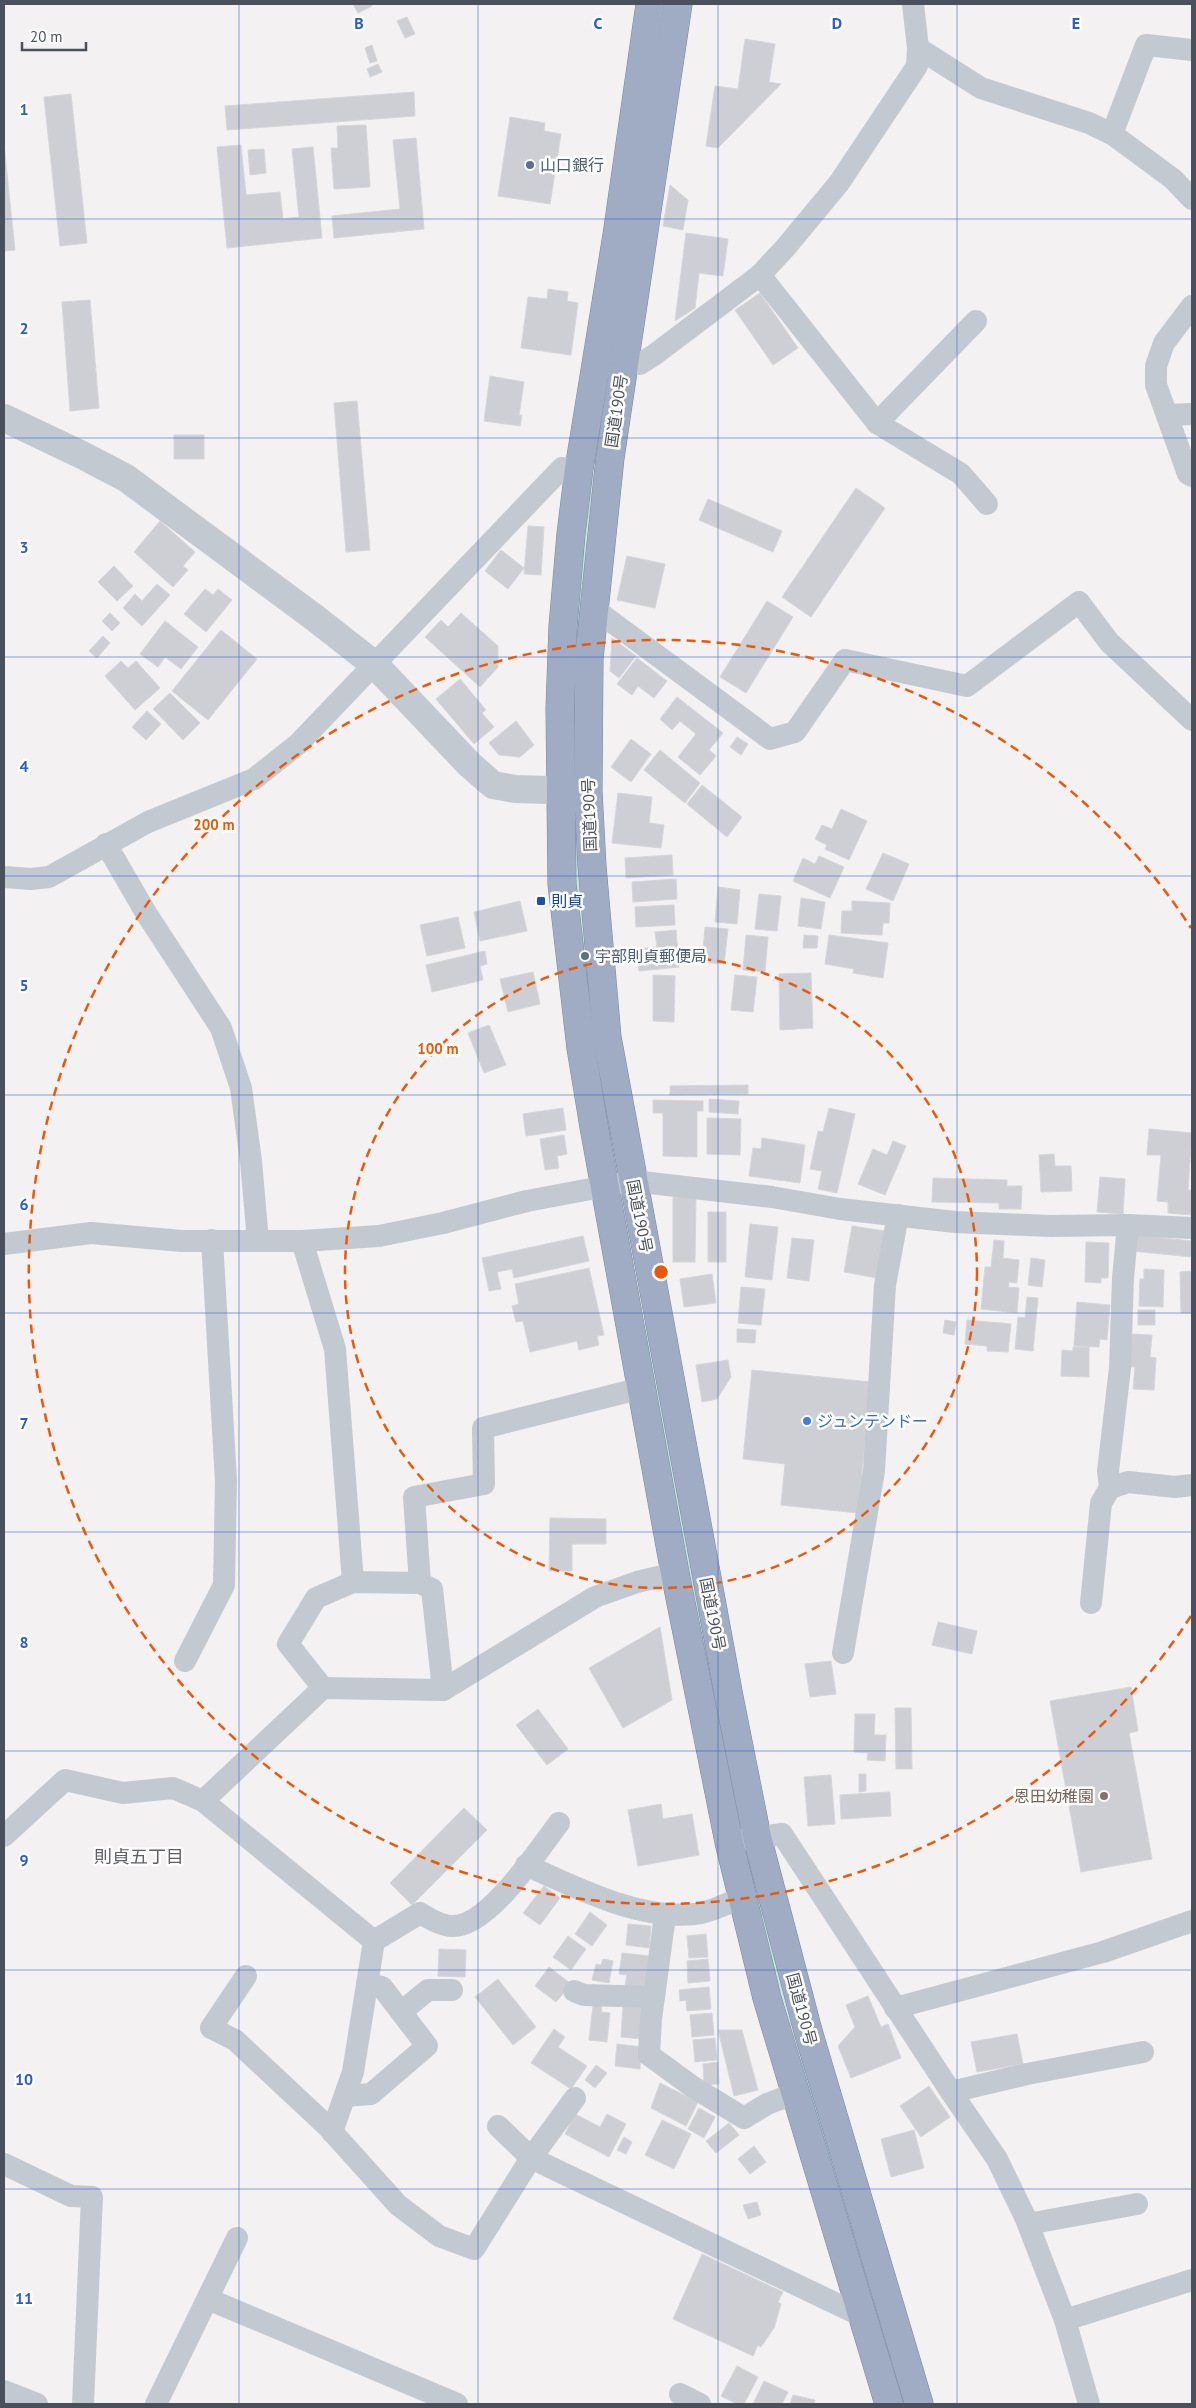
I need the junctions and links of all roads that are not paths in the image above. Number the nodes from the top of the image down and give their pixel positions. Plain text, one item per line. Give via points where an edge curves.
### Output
1 (650, 4) edge
2 (678, 4) edge
3 (912, 4) edge
4 (918, 48) junction
5 (1192, 50) edge
6 (1112, 134) junction
7 (1192, 199) edge
8 (760, 275) junction
9 (1192, 306) edge
10 (976, 321) dead end
11 (595, 363) junction
12 (622, 366) junction
13 (1192, 414) edge
14 (1167, 415) junction
15 (4, 418) edge
16 (877, 423) junction
17 (579, 468) junction
18 (1192, 476) edge
19 (987, 504) dead end
20 (592, 608) junction
21 (375, 666) junction
22 (1192, 720) edge
23 (561, 790) junction
24 (588, 791) junction
25 (106, 844) junction
26 (4, 877) edge
27 (633, 1181) junction
28 (607, 1187) junction
29 (898, 1215) junction
30 (1128, 1225) junction
31 (1192, 1228) edge
32 (212, 1240) junction
33 (258, 1240) junction
34 (302, 1241) junction
35 (4, 1244) edge
36 (642, 1388) junction
37 (1192, 1486) edge
38 (1110, 1488) junction
39 (675, 1573) junction
40 (353, 1582) junction
41 (420, 1583) junction
42 (1091, 1602) dead end
43 (843, 1653) dead end
44 (185, 1661) dead end
45 (323, 1688) junction
46 (443, 1690) junction
47 (203, 1801) junction
48 (559, 1823) dead end
49 (4, 1836) edge
50 (757, 1837) junction
51 (730, 1842) junction
52 (526, 1865) junction
53 (742, 1898) junction
54 (668, 1916) junction
55 (1192, 1921) edge
56 (374, 1941) junction
57 (246, 1976) dead end
58 (367, 1984) junction
59 (452, 1990) dead end
60 (574, 1991) dead end
61 (654, 1997) junction
62 (895, 2008) junction
63 (401, 2012) junction
64 (1143, 2052) dead end
65 (950, 2092) junction
66 (796, 2093) junction
67 (345, 2096) junction
68 (575, 2098) dead end
69 (498, 2126) dead end
70 (332, 2132) junction
71 (531, 2158) junction
72 (4, 2164) edge
73 (1136, 2204) dead end
74 (1028, 2224) junction
75 (237, 2238) dead end
76 (1192, 2280) edge
77 (208, 2299) junction
78 (864, 2317) junction
79 (1065, 2320) junction
80 (4, 2391) edge
81 (680, 2394) dead end
82 (37, 2404) edge
83 (83, 2404) edge
84 (156, 2404) edge
85 (457, 2404) edge
86 (700, 2404) edge
87 (890, 2404) edge
88 (919, 2404) edge
89 (1089, 2404) edge

1 - 11 highway, 国道190号
2 - 12 highway, 国道190号
3 - 4 street
4 - 6 street via 981,88 1089,123
4 - 8 street via 917,66 839,183
5 - 6 street via 1146,45
6 - 7 street via 1173,179
8 - 12 street via 654,355 640,364
8 - 16 street
9 - 14 street via 1164,344 1156,366 1156,385
10 - 16 street
11 - 12 street
11 - 17 highway, 国道190号
12 - 20 highway, 国道190号
13 - 14 street
14 - 18 street via 1188,474
15 - 21 street via 126,478
16 - 19 street via 961,474
17 - 21 street via 562,468
17 - 23 highway, 国道190号 via 564,626
20 - 22 street via 770,739 795,732 845,660 967,686 1079,602 1109,642
20 - 24 highway, 国道190号
21 - 23 street via 493,785 512,789
21 - 25 street via 298,744 254,779 148,822
23 - 24 street
23 - 28 highway, 国道190号 via 562,884 571,964 583,1057
24 - 27 highway, 国道190号 via 607,1037
25 - 26 street via 49,877
25 - 33 street via 146,913 221,1028 240,1088
27 - 28 street
27 - 29 street
27 - 50 highway, 国道190号
28 - 34 street via 528,1201 379,1236
28 - 36 highway, 国道190号
29 - 30 street via 954,1222 1040,1226
29 - 43 street via 885,1285 874,1471
30 - 31 street
30 - 38 street via 1120,1368 1108,1471
32 - 33 street
32 - 35 street via 182,1241 91,1233
32 - 44 street via 226,1481 224,1585
33 - 34 street
34 - 40 street via 335,1349
36 - 39 highway, 国道190号
36 - 41 street via 483,1428 484,1484 414,1497
37 - 38 street via 1128,1482
38 - 42 street via 1101,1503
39 - 46 street via 595,1597
39 - 51 highway, 国道190号
40 - 41 street
40 - 45 street via 316,1598 288,1644
41 - 46 street via 432,1589
45 - 46 street
45 - 47 street
47 - 49 street via 173,1788 123,1793 65,1780
47 - 56 street
48 - 52 street
50 - 51 street
50 - 62 street via 782,1834
50 - 88 highway, 国道190号 via 808,2031
51 - 53 highway, 国道190号
52 - 54 street via 609,1900
52 - 56 street via 492,1906 472,1922 451,1927 420,1913
53 - 54 street via 697,1914
53 - 66 highway, 国道190号 via 767,1998
54 - 61 street via 664,1923
55 - 62 street via 1103,1952
56 - 58 street
57 - 70 street via 211,2028 235,2040
58 - 63 street via 382,1987
58 - 67 street via 353,2072
59 - 63 street via 428,1990
60 - 61 street via 584,1995
61 - 66 street via 649,2055 693,2087 744,2118 767,2104
62 - 65 street
63 - 67 street via 427,2046 371,2094
64 - 65 street
65 - 74 street via 997,2159
66 - 78 highway, 国道190号
67 - 70 street
68 - 71 street
69 - 71 street
70 - 71 street via 398,2205 439,2236 474,2249
71 - 78 street
72 - 83 street via 72,2196 92,2197
73 - 74 street
74 - 79 street
75 - 77 street
76 - 79 street
77 - 84 street
77 - 85 street
78 - 87 highway, 国道190号
79 - 89 street
80 - 82 street
81 - 86 street

